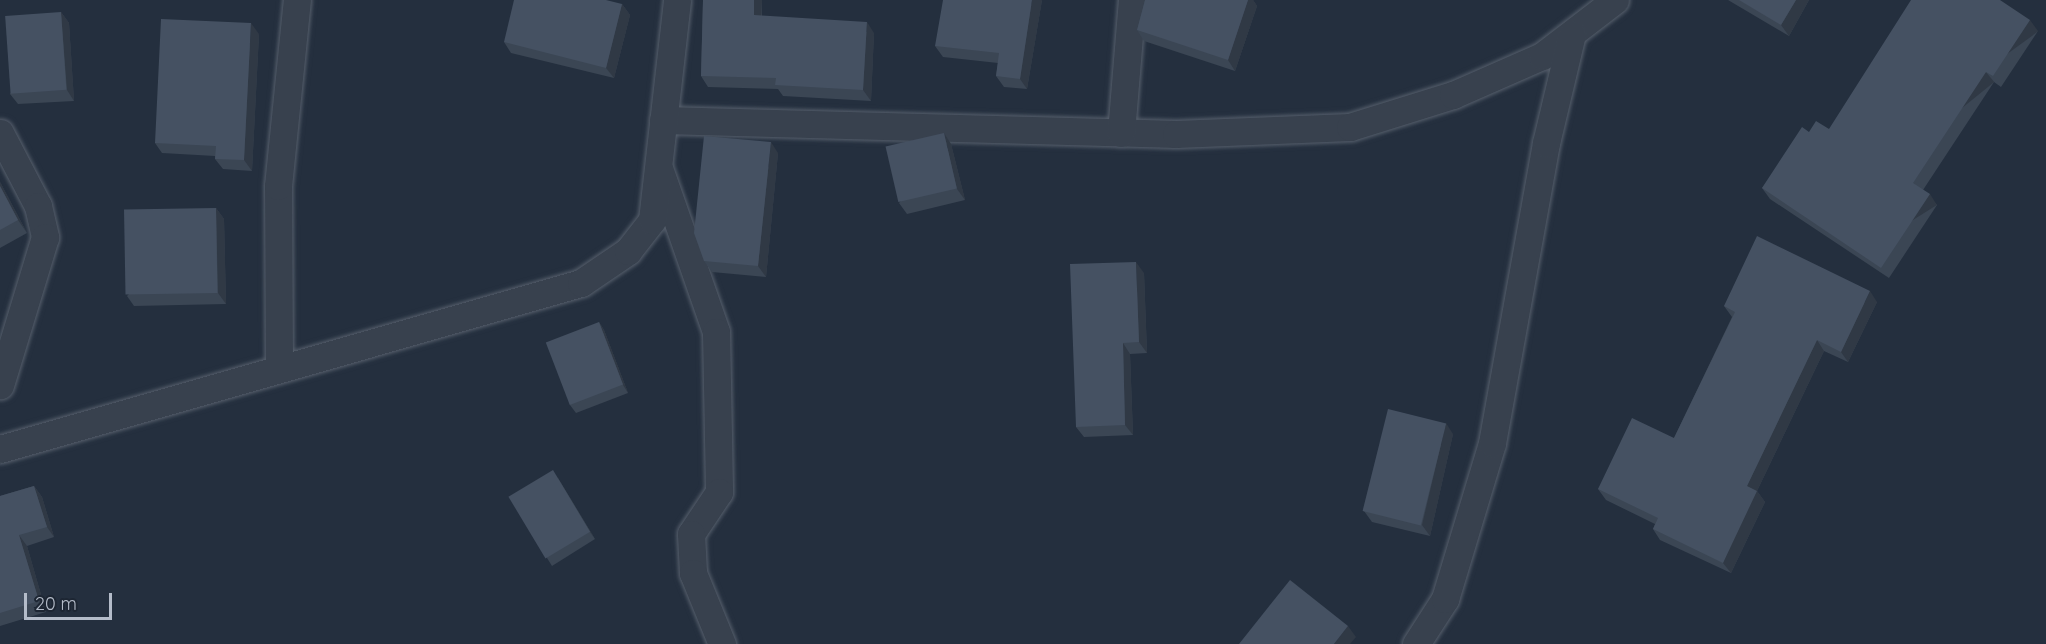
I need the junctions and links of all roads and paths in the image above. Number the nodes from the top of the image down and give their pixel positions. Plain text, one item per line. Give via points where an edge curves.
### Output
1 (297, 0) edge
2 (677, 0) edge
3 (1132, 0) edge
4 (1616, 0) edge
5 (1572, 34) junction
6 (663, 120) junction
7 (0, 133) edge
8 (1121, 133) junction
9 (658, 166) junction
10 (279, 368) junction
11 (0, 385) edge
12 (4, 441) edge
13 (722, 644) edge
14 (1416, 644) edge

1 - 10 street via 278,186
2 - 6 street
3 - 8 street
4 - 5 street
5 - 8 street via 1542,56 1453,95 1350,127
5 - 14 street via 1546,142 1492,443 1445,599
6 - 8 street
6 - 9 street
7 - 11 street via 38,206 45,237
9 - 10 street via 652,220 628,251 581,284
9 - 13 street via 716,332 719,492 691,534 693,573
10 - 12 street via 130,417

